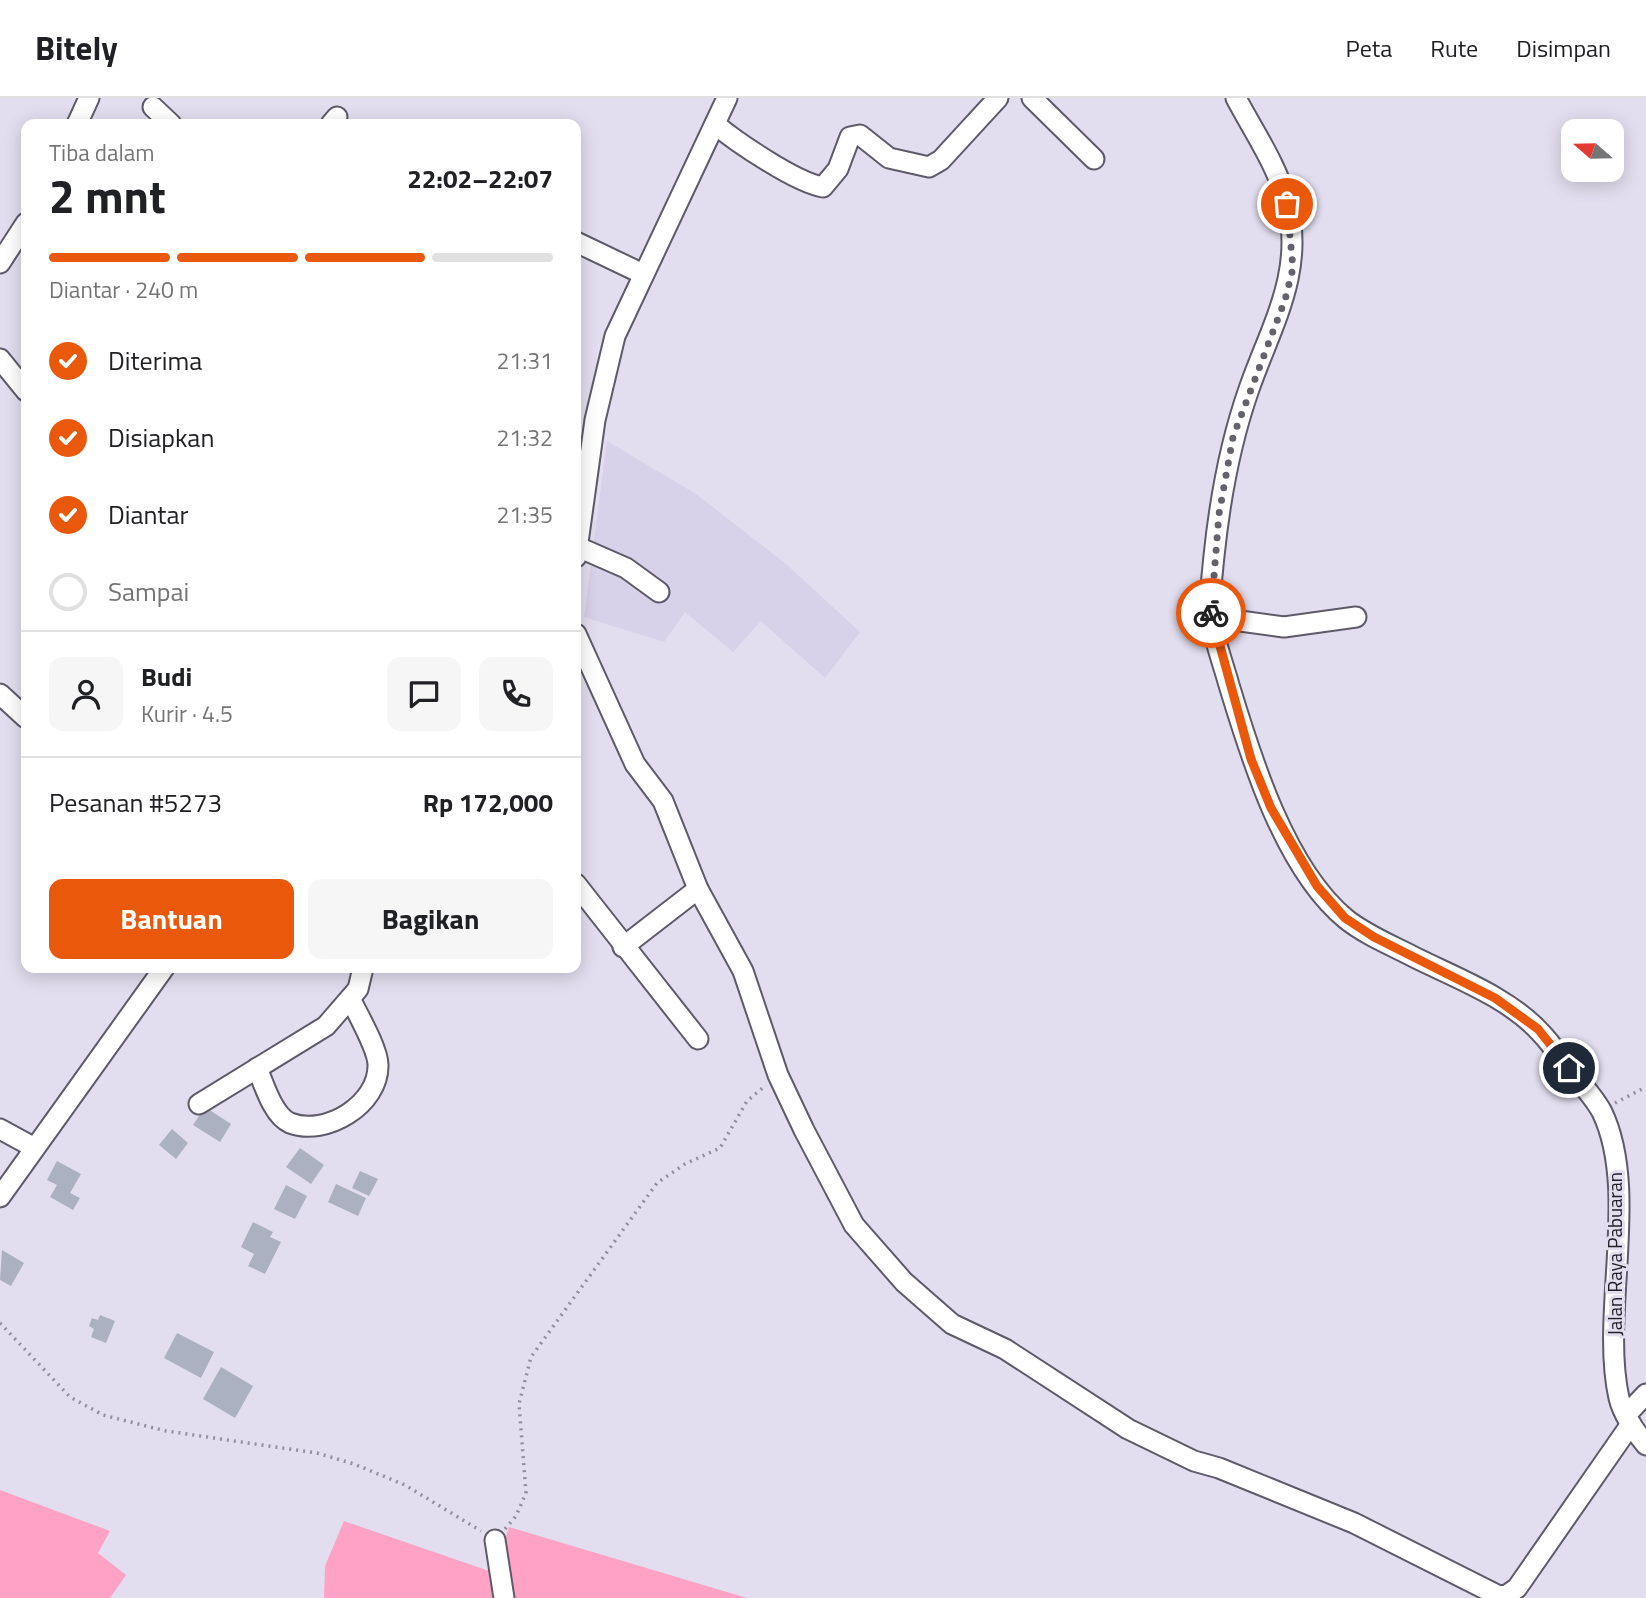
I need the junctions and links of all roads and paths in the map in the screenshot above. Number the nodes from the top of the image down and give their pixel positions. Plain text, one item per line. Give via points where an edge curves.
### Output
1 (89, 98) edge
2 (727, 98) edge
3 (998, 98) edge
4 (1032, 98) edge
5 (1236, 98) edge
6 (153, 107) dead end
7 (79, 119) edge
8 (166, 119) edge
9 (715, 124) junction
10 (1094, 159) dead end
11 (21, 231) edge
12 (581, 244) edge
13 (0, 263) edge
14 (643, 274) junction
15 (0, 359) edge
16 (21, 385) edge
17 (581, 525) edge
18 (581, 553) edge
19 (659, 592) dead end
20 (1211, 617) junction
21 (1356, 617) dead end
22 (581, 645) edge
23 (0, 694) edge
24 (21, 713) edge
25 (698, 889) junction
26 (581, 891) edge
27 (624, 947) junction
28 (160, 973) edge
29 (362, 973) edge
30 (351, 1000) junction
31 (698, 1039) dead end
32 (257, 1068) junction
33 (778, 1075) junction
34 (1646, 1087) edge
35 (199, 1104) dead end
36 (1601, 1111) junction
37 (0, 1129) edge
38 (33, 1147) junction
39 (0, 1197) edge
40 (0, 1323) edge
41 (1646, 1394) edge
42 (1637, 1426) edge
43 (495, 1541) junction
44 (504, 1598) edge

1 - 7 street
2 - 9 street
3 - 9 street via 941,160 929,167 889,158 860,135 850,137 838,169 823,187 797,177
4 - 10 street
5 - 20 street, Jalan Raya Pabuaran via 1275,167 1287,204 1293,268 1233,437 1219,514
6 - 8 street
9 - 14 street
11 - 13 street
12 - 14 street
14 - 17 street via 615,336 603,377
15 - 16 street
18 - 19 street via 626,568
20 - 21 street via 1284,627
20 - 36 street, Jalan Raya Pabuaran via 1251,759 1271,808 1317,886 1345,918 1495,998 1538,1029
22 - 25 street via 635,764 663,801
23 - 24 street
25 - 27 street
25 - 33 street via 743,971
26 - 27 street
27 - 31 street
28 - 38 street
29 - 30 street
30 - 32 street via 326,1026
30 - 32 street via 379,1062 369,1094 355,1110 333,1122 290,1123 279,1115
32 - 35 street
33 - 42 street via 854,1225 937,1313 997,1344 1138,1434 1194,1461 1354,1522 1499,1596 1517,1588
33 - 43 path via 747,1101 720,1148 657,1183 531,1357 519,1404 526,1493 516,1516
34 - 36 path
36 - 42 street, Jalan Raya Pabuaran via 1618,1185 1619,1397
37 - 38 street
38 - 39 street
40 - 43 path via 70,1397 103,1415 166,1431 317,1453 354,1464 405,1485
41 - 42 street
43 - 44 street

